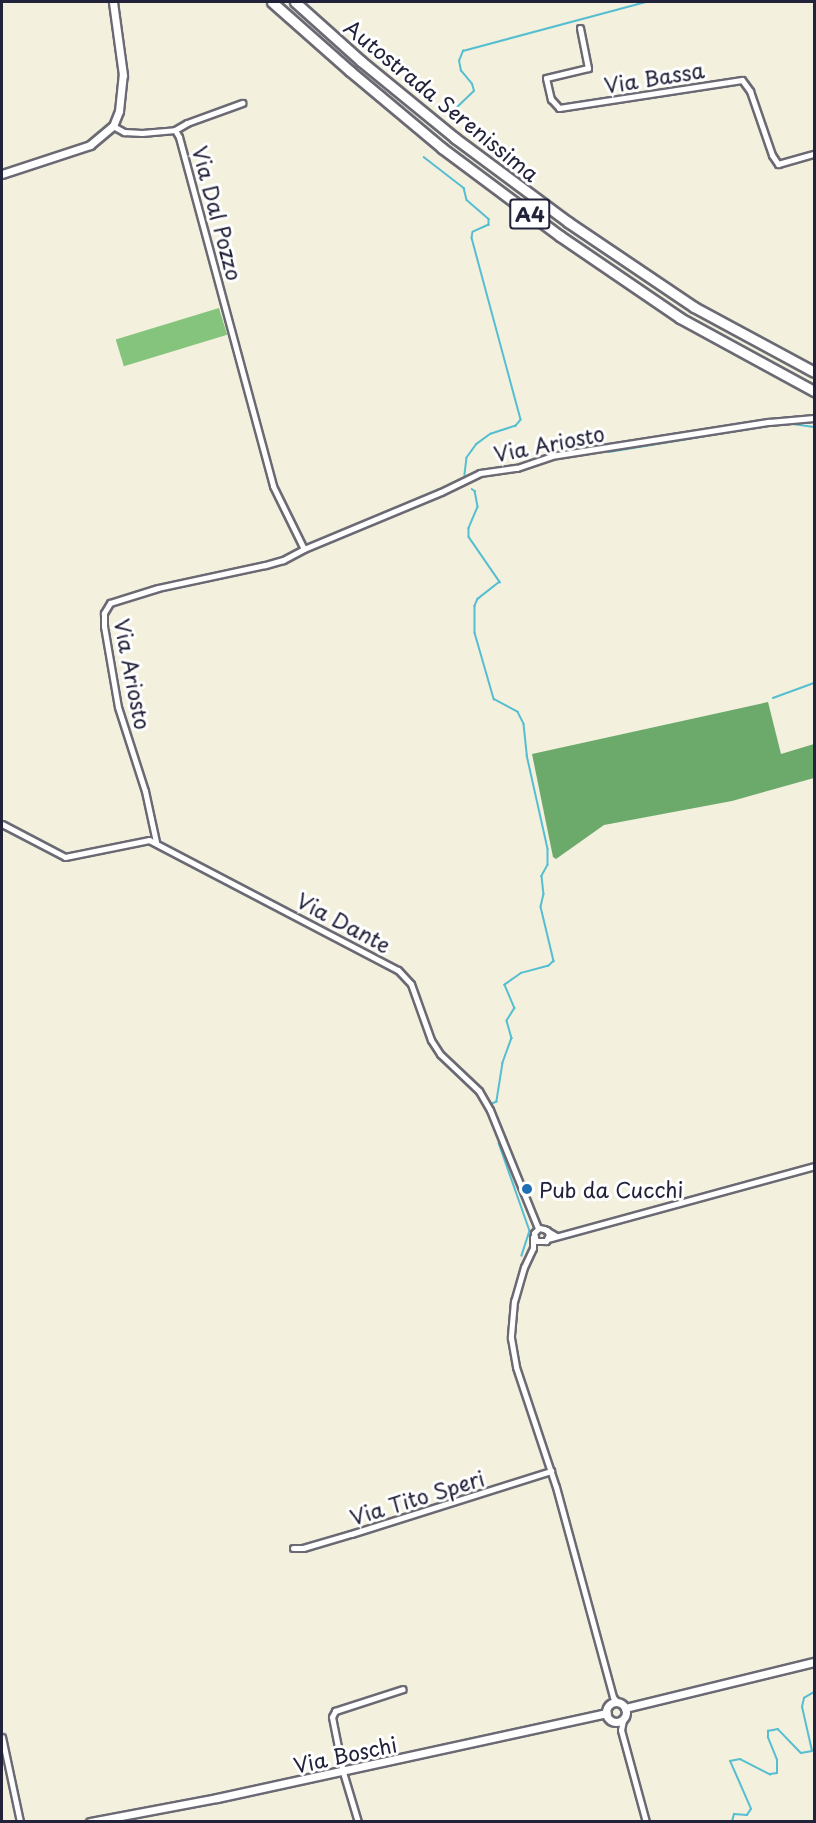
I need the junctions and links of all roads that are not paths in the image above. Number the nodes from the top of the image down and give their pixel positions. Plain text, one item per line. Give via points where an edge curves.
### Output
1 (113, 2) edge
2 (272, 2) edge
3 (295, 2) edge
4 (580, 28) dead end
5 (242, 103) dead end
6 (113, 126) junction
7 (174, 130) junction
8 (814, 154) edge
9 (2, 174) edge
10 (814, 372) edge
11 (814, 391) edge
12 (814, 418) edge
13 (304, 549) junction
14 (2, 824) edge
15 (156, 842) junction
16 (814, 1166) edge
17 (538, 1228) junction
18 (547, 1230) junction
19 (556, 1236) junction
20 (533, 1237) junction
21 (548, 1239) junction
22 (542, 1243) junction
23 (533, 1248) junction
24 (551, 1471) junction
25 (292, 1548) dead end
26 (814, 1662) edge
27 (403, 1689) dead end
28 (615, 1700) junction
29 (625, 1708) junction
30 (607, 1713) junction
31 (622, 1720) junction
32 (614, 1722) junction
33 (621, 1730) junction
34 (2, 1737) edge
35 (344, 1772) junction
36 (20, 1821) edge
37 (90, 1821) edge
38 (358, 1821) edge
39 (646, 1821) edge

1 - 6 street via 123,75 121,102
2 - 11 highway, Autostrada Serenissima / A4 via 442,148 560,236 680,318
3 - 10 highway, Autostrada Serenissima / A4 via 455,138 568,222 694,307
4 - 8 street, Via Bassa via 588,68 546,78 551,99 559,108 742,80 750,91 778,164
5 - 7 street
6 - 7 street, Via Dal Pozzo via 142,134
6 - 9 street via 90,146
7 - 13 street, Via Dal Pozzo via 183,148 273,486
12 - 13 street, Via Ariosto via 551,456 517,468 480,473
13 - 15 street, Via Ariosto via 283,560 110,603 104,613 118,707
14 - 15 street, Via Dante via 65,857 131,842
15 - 17 street, Via Dante via 398,970 411,984 440,1054 479,1091 490,1110
16 - 19 street
17 - 18 street
17 - 20 street
18 - 19 street
18 - 21 street
19 - 21 street
20 - 22 street
20 - 23 street
21 - 22 street
22 - 23 street
23 - 24 street via 514,1301 511,1338 523,1392
24 - 25 street, Via Tito Speri via 351,1534
24 - 28 street
26 - 29 street
27 - 35 street via 334,1711 333,1727
28 - 29 street
28 - 30 street
29 - 31 street
30 - 32 street
30 - 35 street, Via Boschi
31 - 32 street
31 - 33 street
32 - 33 street
33 - 39 street
34 - 36 street
35 - 37 street, Via Boschi
35 - 38 street

